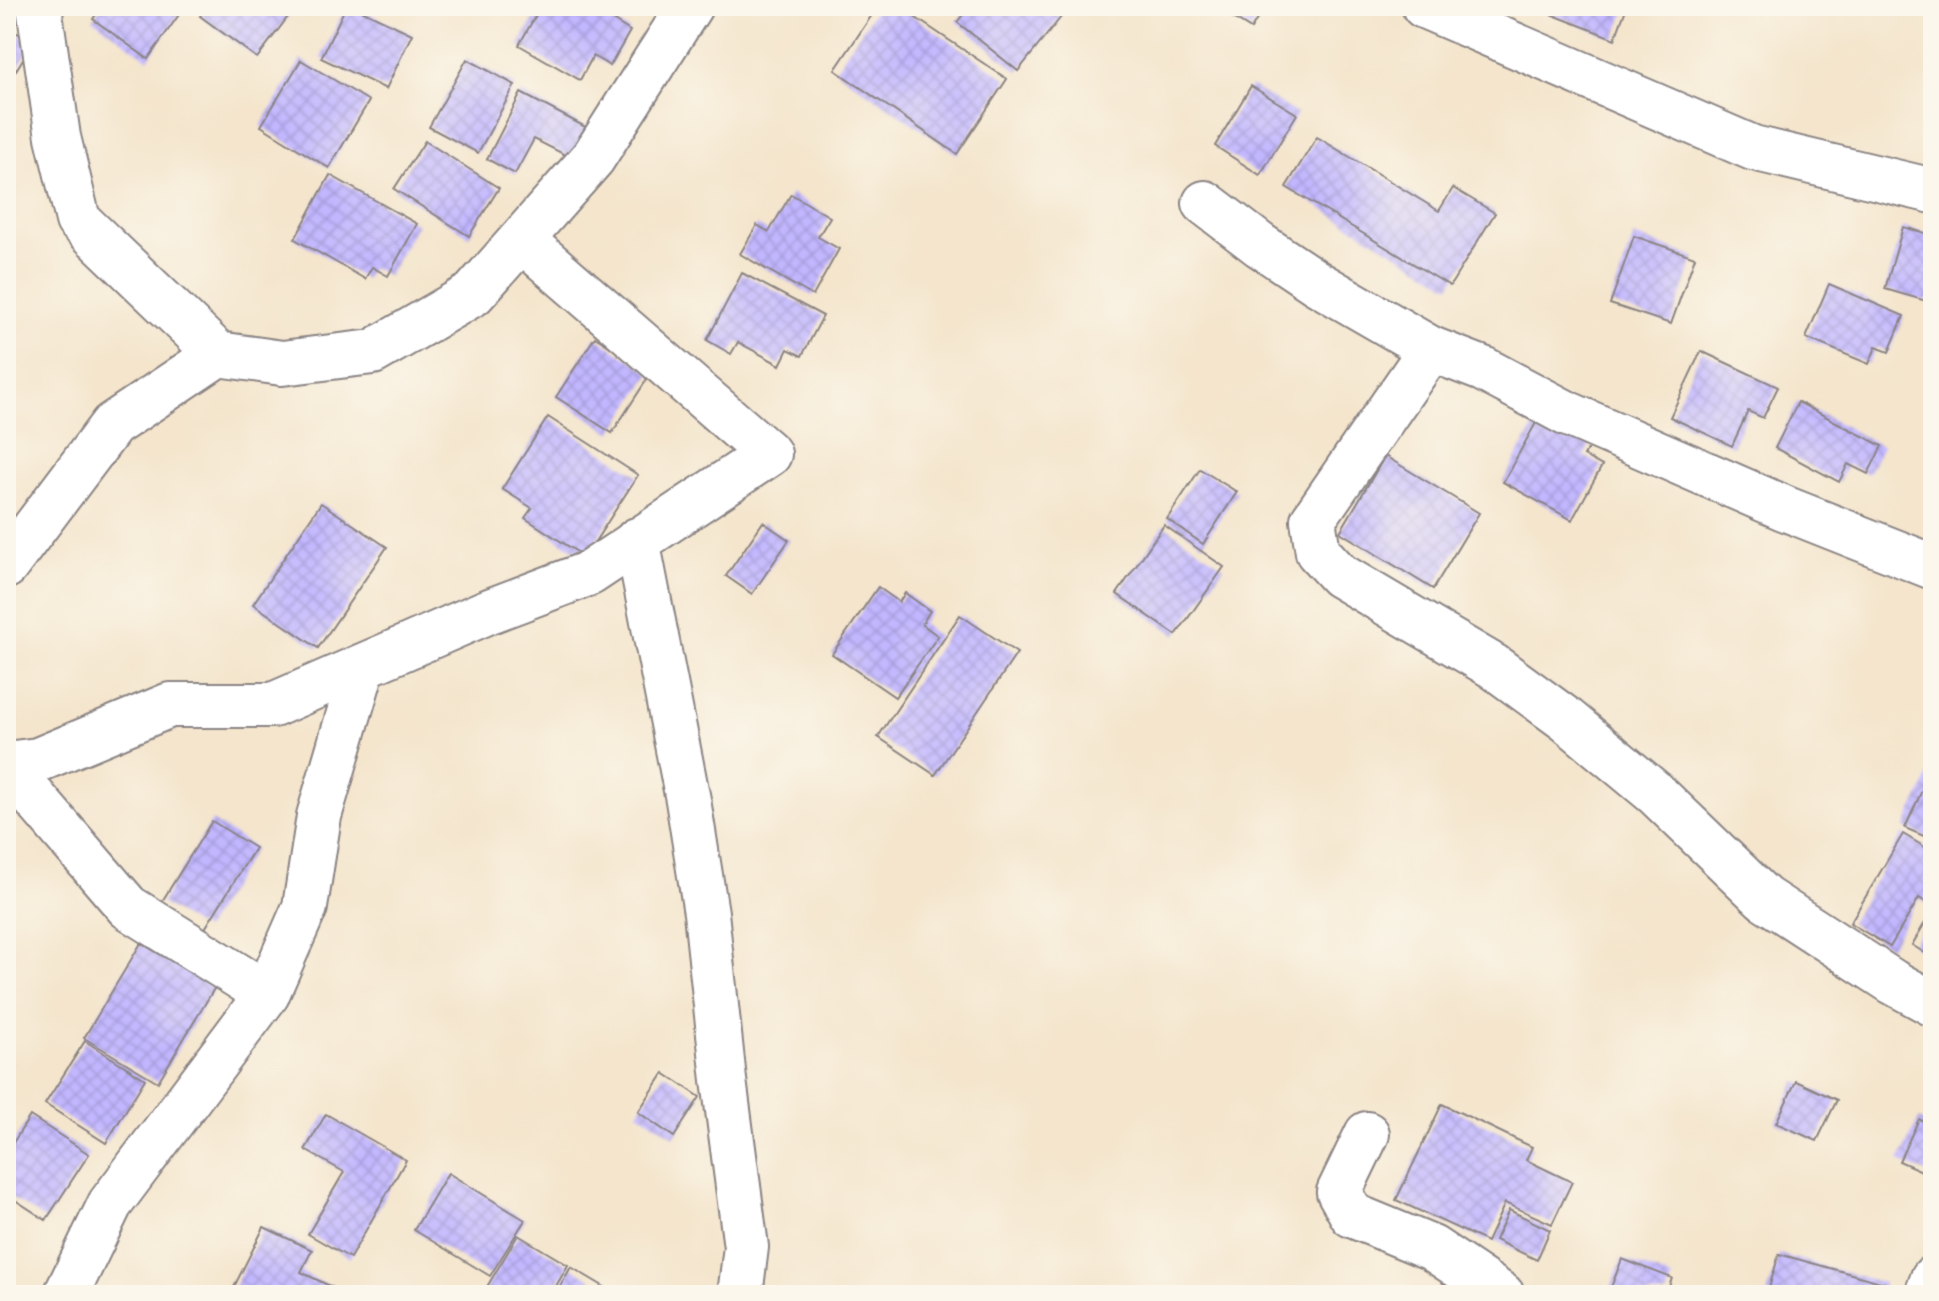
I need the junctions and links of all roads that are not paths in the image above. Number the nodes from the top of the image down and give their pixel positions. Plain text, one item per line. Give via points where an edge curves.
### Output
1 (39, 6) edge
2 (690, 6) edge
3 (1424, 6) edge
4 (1933, 191) edge
5 (1205, 203) dead end
6 (522, 240) junction
7 (1431, 349) junction
8 (218, 354) junction
9 (637, 540) junction
10 (6, 566) edge
11 (1933, 567) edge
12 (363, 666) junction
13 (6, 764) edge
14 (267, 994) junction
15 (1933, 1004) edge
16 (1367, 1134) dead end
17 (1933, 1278) edge
18 (66, 1295) edge
19 (740, 1295) edge
20 (1502, 1295) edge
21 (1927, 1295) edge

1 - 8 street via 58,137 78,220
2 - 6 street via 593,158
3 - 4 street via 1753,148
5 - 7 street via 1317,283
6 - 8 street via 473,294 373,352 282,363
6 - 9 street via 769,454
7 - 11 street via 1784,508
7 - 15 street via 1313,520 1318,552 1339,575 1493,666 1567,720 1655,793 1764,898
8 - 10 street via 112,425
9 - 12 street via 590,573
9 - 19 street via 706,913 746,1247
12 - 13 street via 273,705 170,705 38,760
12 - 14 street via 319,816 305,907
13 - 14 street via 128,907
14 - 18 street via 110,1204
16 - 20 street via 1339,1192 1352,1215 1432,1248
17 - 21 street

